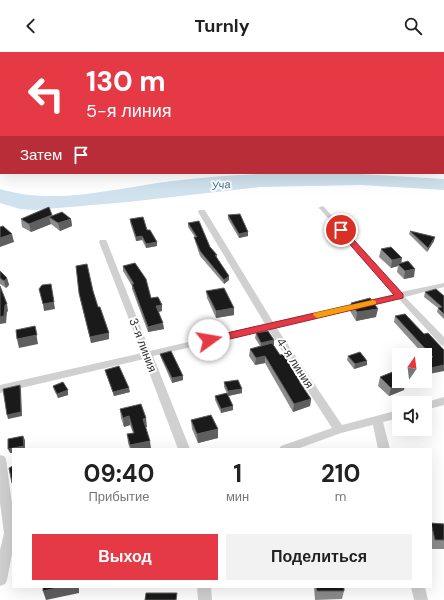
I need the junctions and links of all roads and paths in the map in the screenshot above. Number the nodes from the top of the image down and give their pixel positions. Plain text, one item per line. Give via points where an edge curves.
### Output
1 (322, 208) dead end
2 (202, 212) dead end
3 (102, 242) dead end
4 (444, 285) edge
5 (400, 296) junction
6 (271, 326) junction
7 (444, 343) edge
8 (147, 355) junction
9 (0, 389) edge
10 (444, 401) edge
11 (432, 404) edge
12 (392, 416) edge
13 (377, 420) junction
14 (339, 430) junction
15 (184, 448) edge
16 (288, 448) edge
17 (384, 448) edge
18 (0, 459) edge
19 (8, 533) edge
20 (0, 580) edge
21 (204, 588) edge
22 (418, 588) edge
23 (205, 600) edge
24 (421, 600) edge

1 - 5 street
2 - 6 street, 4-я линия
3 - 8 street, 3-я линия
4 - 5 street
5 - 6 street
5 - 7 street
6 - 8 street
6 - 14 street, 4-я линия
8 - 9 street
8 - 15 street, 3-я линия
10 - 11 street
12 - 13 street
13 - 14 street
13 - 17 street
14 - 16 street
18 - 19 street
19 - 20 street
21 - 23 street
22 - 24 street

